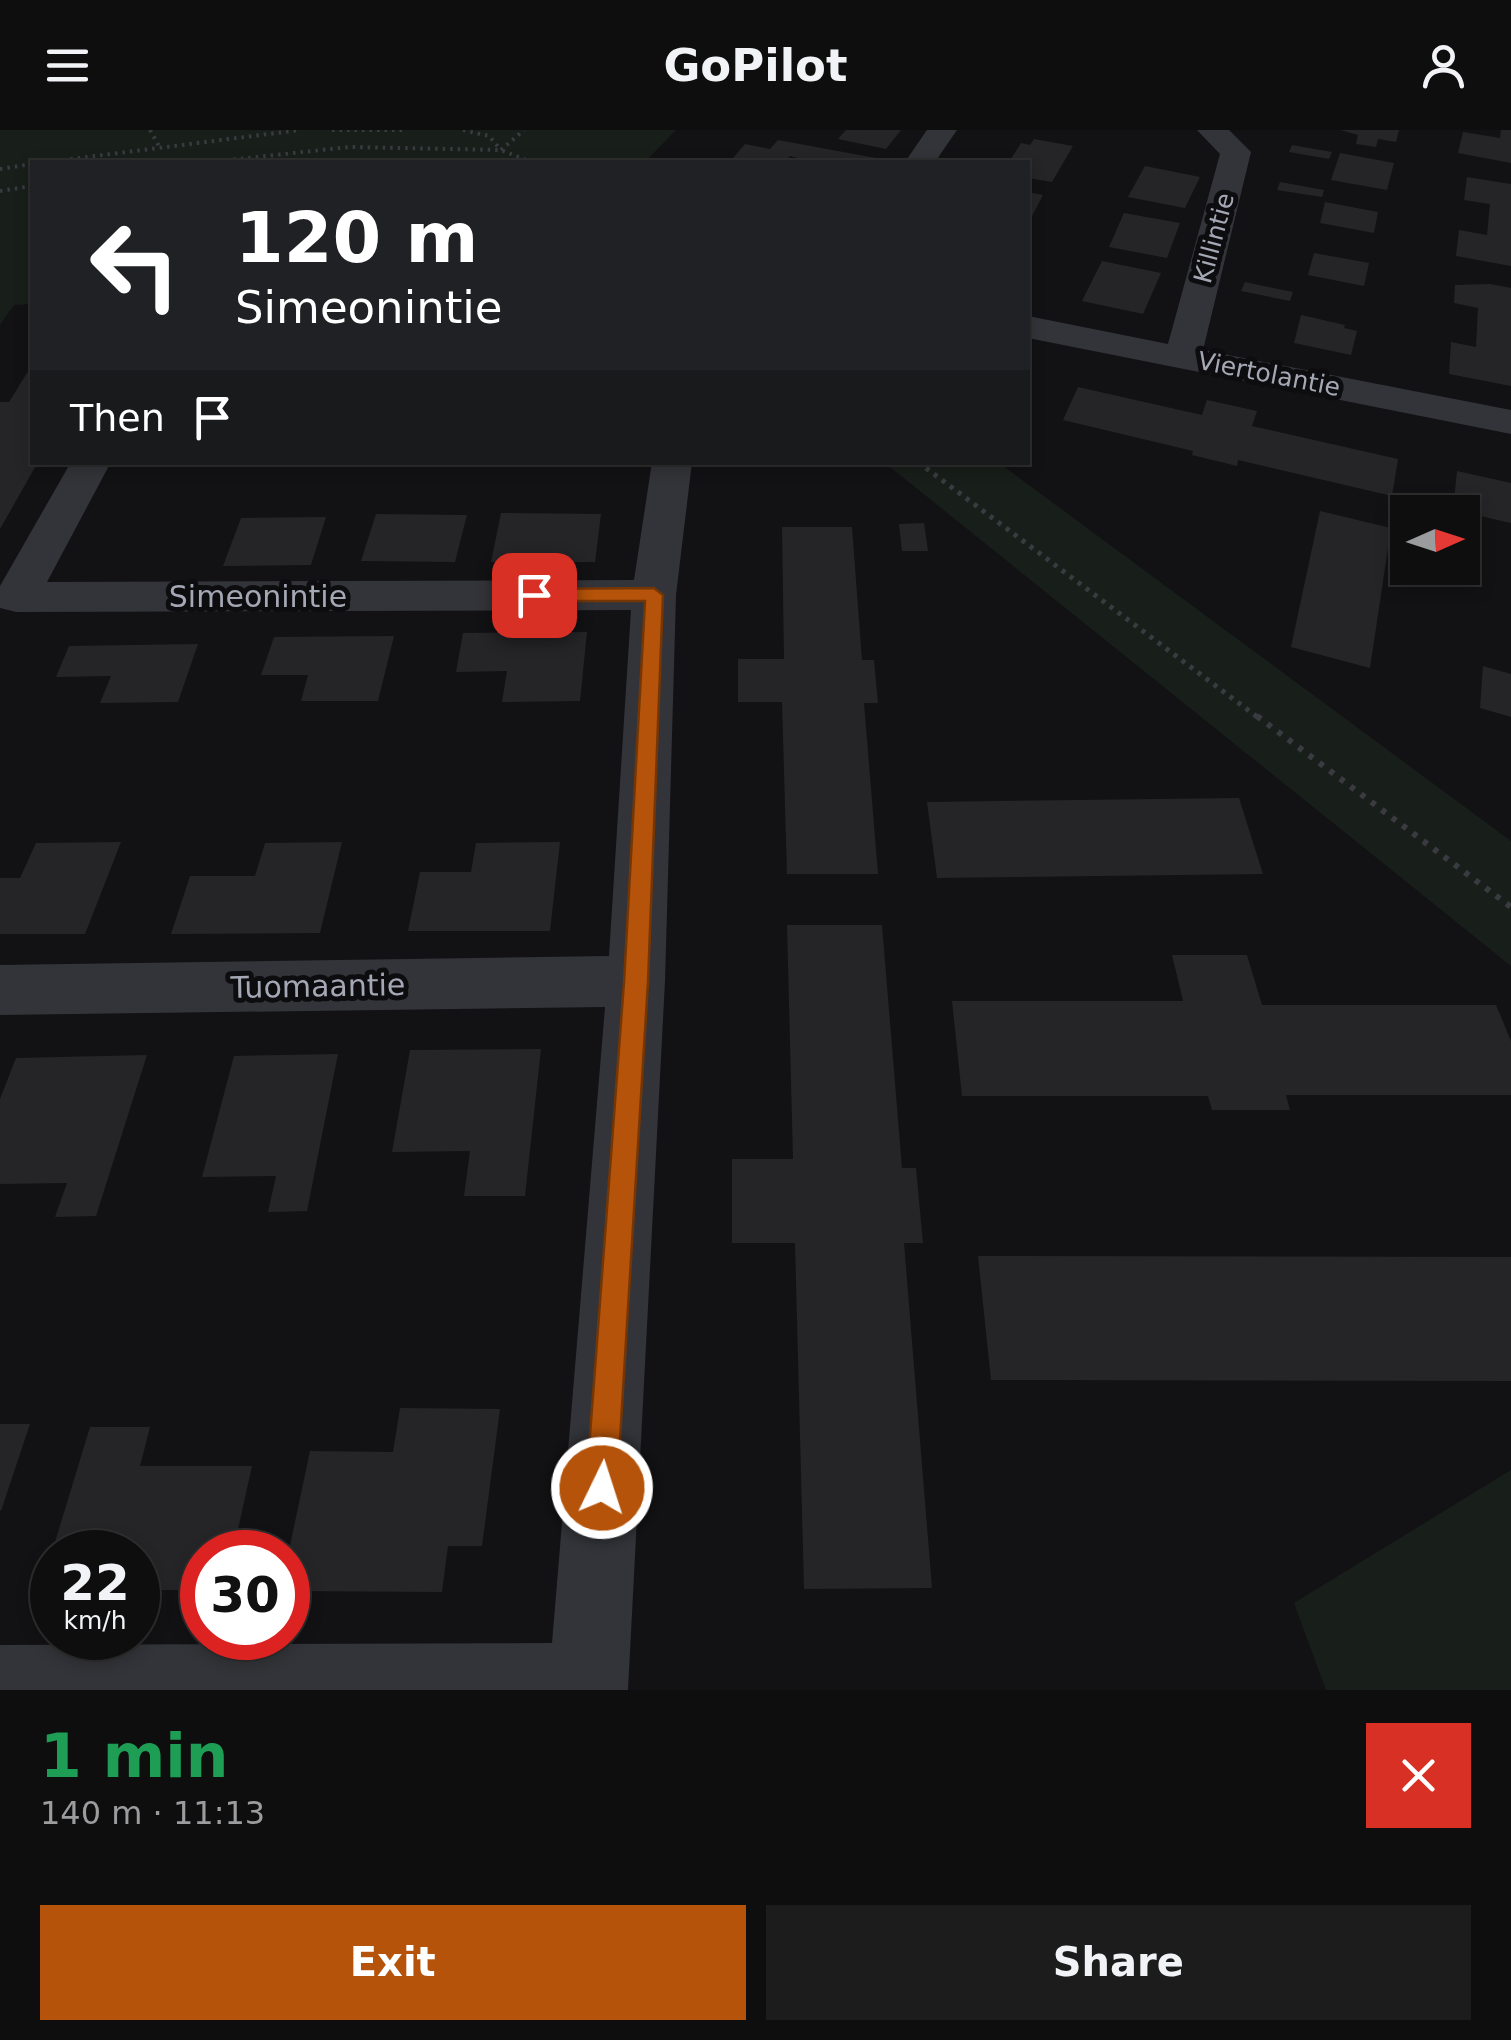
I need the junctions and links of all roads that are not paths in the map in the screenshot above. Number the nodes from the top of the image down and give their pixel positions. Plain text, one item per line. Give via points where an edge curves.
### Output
1 (942, 130) edge
2 (1212, 130) edge
3 (921, 160) edge
4 (1030, 327) edge
5 (1183, 356) junction
6 (1511, 422) edge
7 (89, 465) edge
8 (672, 465) edge
9 (654, 595) junction
10 (636, 982) junction
11 (0, 990) edge
12 (0, 1685) edge
13 (588, 1686) edge

1 - 3 street
2 - 5 street, Killintie via 1236,152
4 - 5 street, Viertolantie
5 - 6 street, Viertolantie
7 - 9 street, Simeonintie via 16,597
8 - 9 street
9 - 10 street
10 - 11 street, Tuomaantie
10 - 13 street
12 - 13 street

